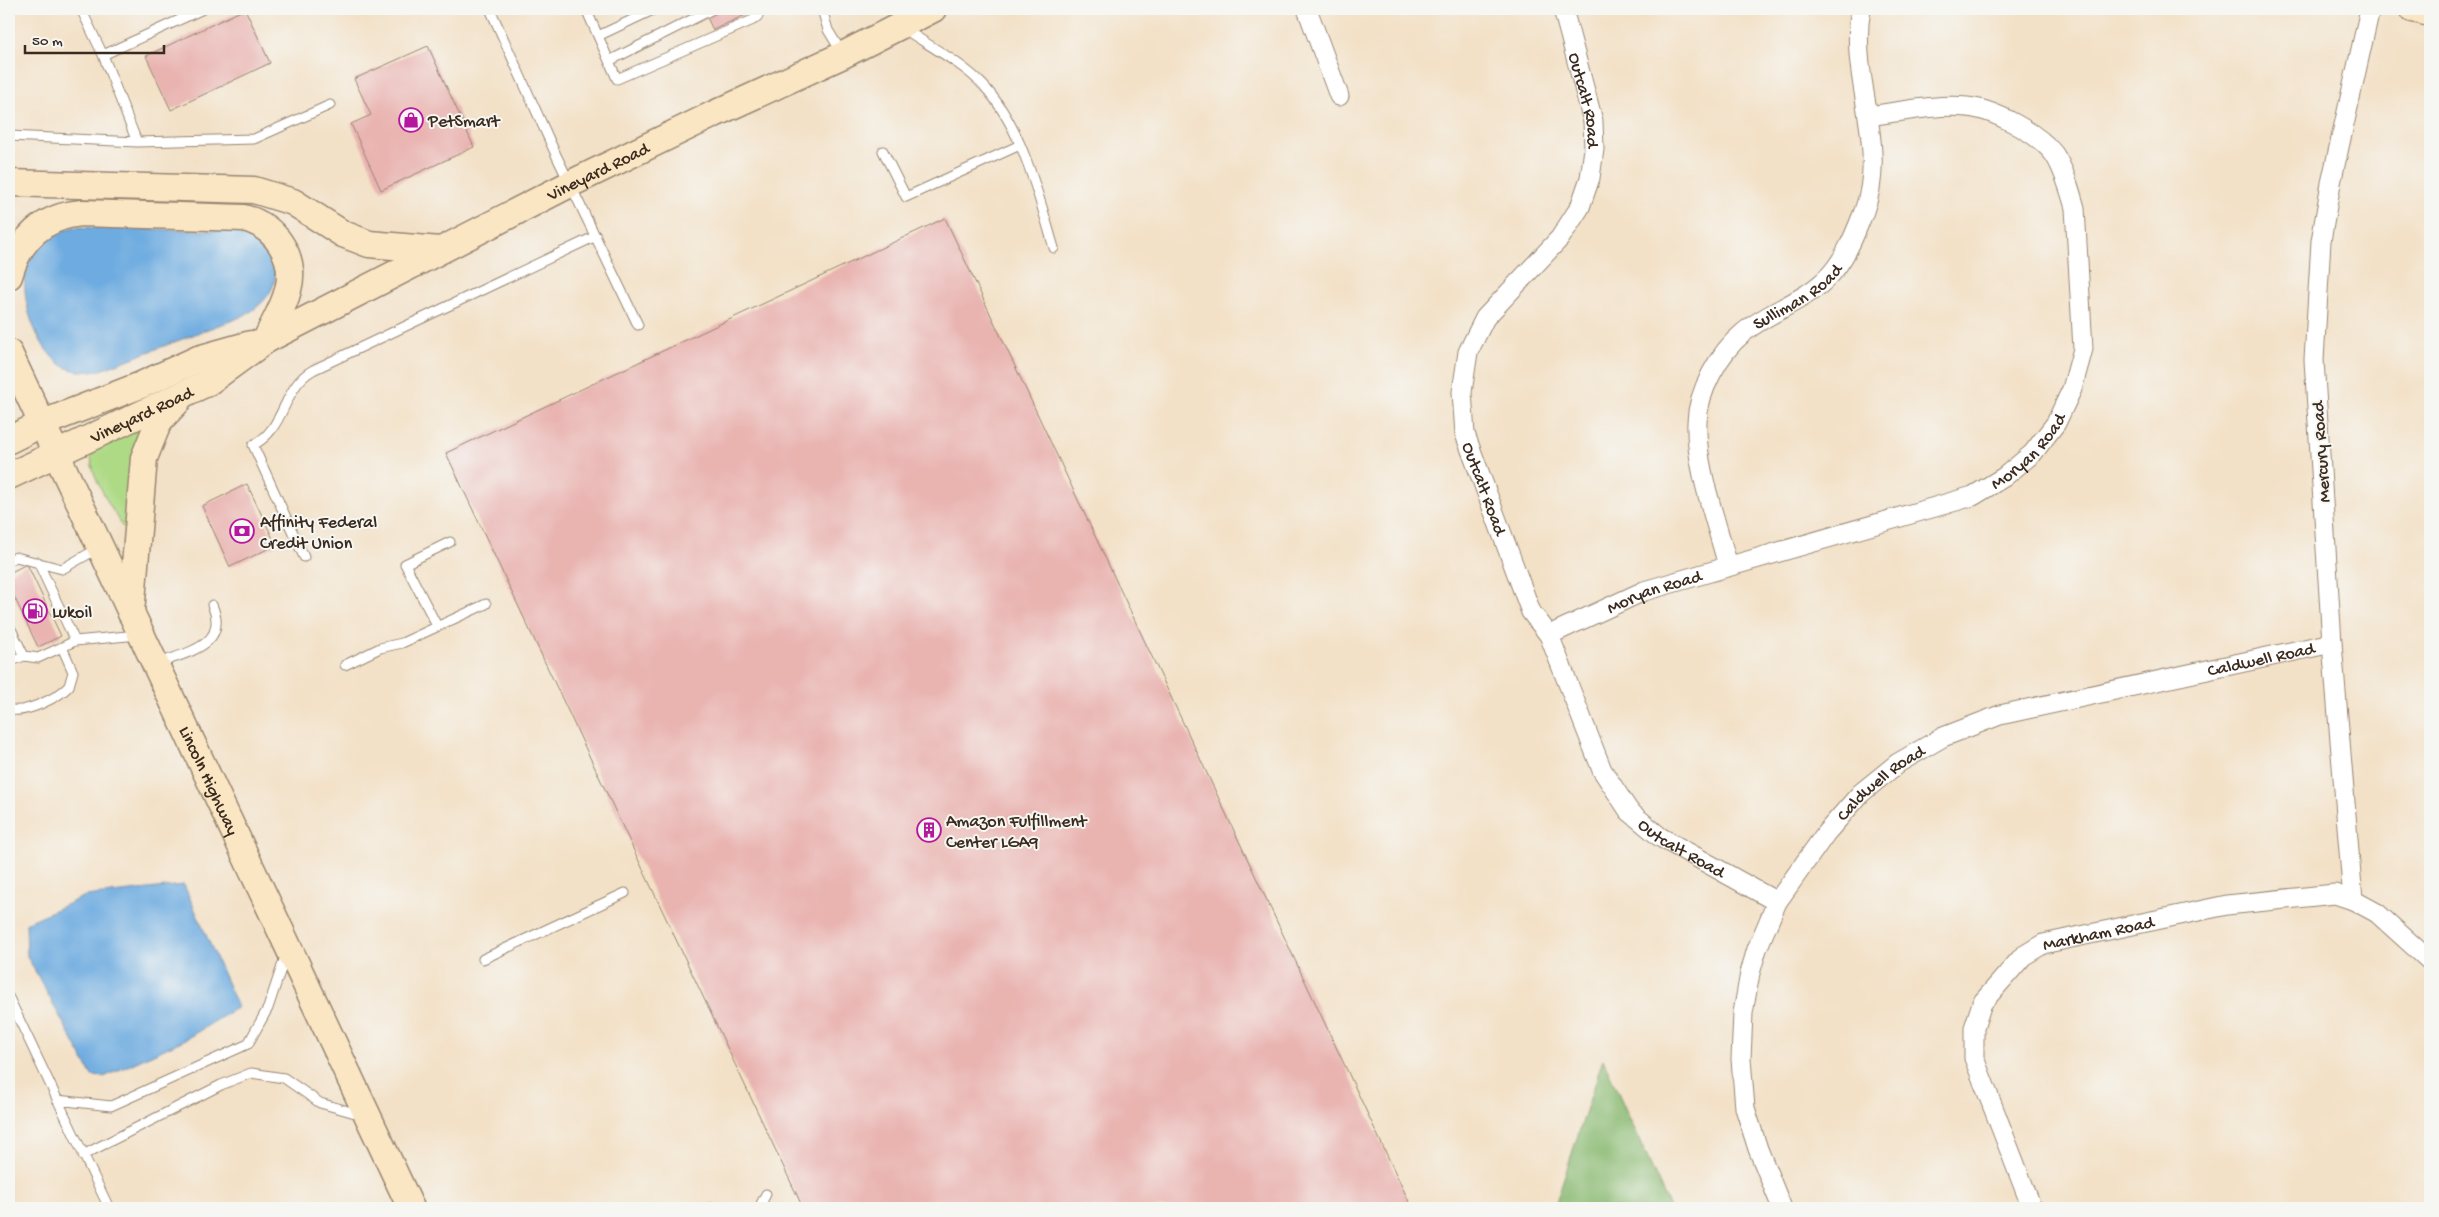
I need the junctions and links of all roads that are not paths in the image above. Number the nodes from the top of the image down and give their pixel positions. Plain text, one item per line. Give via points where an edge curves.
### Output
1 (81, 9) edge
2 (204, 9) edge
3 (490, 9) edge
4 (587, 9) edge
5 (655, 9) edge
6 (712, 9) edge
7 (758, 9) edge
8 (822, 9) edge
9 (1307, 9) edge
10 (1563, 9) edge
11 (1861, 9) edge
12 (2370, 9) edge
13 (2412, 9) edge
14 (2430, 13) edge
15 (917, 15) edge
16 (598, 36) junction
17 (843, 54) junction
18 (103, 55) junction
19 (609, 62) junction
20 (1339, 96) dead end
21 (330, 105) dead end
22 (1868, 116) junction
23 (9, 136) edge
24 (138, 142) junction
25 (1020, 145) junction
26 (884, 151) dead end
27 (9, 183) edge
28 (570, 184) junction
29 (596, 236) junction
30 (1054, 248) dead end
31 (440, 250) junction
32 (9, 276) edge
33 (638, 324) dead end
34 (266, 340) junction
35 (9, 353) edge
36 (186, 394) junction
37 (43, 423) junction
38 (9, 440) edge
39 (56, 455) junction
40 (9, 476) edge
41 (450, 542) dead end
42 (100, 547) junction
43 (304, 557) dead end
44 (9, 560) edge
45 (38, 562) junction
46 (1728, 566) junction
47 (486, 604) dead end
48 (212, 605) dead end
49 (9, 625) edge
50 (135, 625) junction
51 (437, 626) junction
52 (1549, 635) junction
53 (75, 641) junction
54 (2332, 643) junction
55 (62, 647) junction
56 (24, 656) junction
57 (9, 662) edge
58 (155, 665) junction
59 (345, 665) dead end
60 (9, 709) edge
61 (625, 893) dead end
62 (2353, 900) junction
63 (1777, 902) junction
64 (288, 949) junction
65 (484, 959) dead end
66 (2430, 960) edge
67 (9, 998) edge
68 (57, 1100) junction
69 (367, 1116) junction
70 (84, 1155) junction
71 (766, 1194) dead end
72 (109, 1208) edge
73 (410, 1208) edge
74 (759, 1208) edge
75 (1782, 1208) edge
76 (2032, 1208) edge

1 - 18 lane
2 - 18 lane
3 - 28 lane
4 - 16 lane
5 - 16 lane
6 - 19 lane
7 - 19 lane via 754,20 617,80
8 - 17 lane via 828,30
9 - 20 street
10 - 52 street, Outcalt Road via 1593,121 1590,178 1580,207 1560,238 1485,318 1468,352 1462,392 1465,434 1476,469 1531,612
11 - 22 street, Sulliman Road via 1859,63
12 - 54 street, Mercury Road via 2331,182 2321,241 2316,301 2314,360
13 - 14 main road
15 - 17 main road, Vineyard Road
15 - 25 lane via 959,65 983,85
16 - 19 lane
17 - 28 main road, Vineyard Road
18 - 24 lane
21 - 24 lane via 254,139
22 - 46 street, Sulliman Road via 1872,178 1865,209 1843,255 1827,279 1813,290 1743,333 1725,353 1701,398 1697,421 1699,455
22 - 46 street, Moryan Road via 1969,107 2001,117 2030,133 2054,154 2075,208 2084,349 2072,389 2056,423 2033,452 2004,477 1973,496
23 - 24 lane
25 - 26 lane via 906,198
25 - 30 lane
27 - 31 main road via 254,190 293,202 343,234 368,244
28 - 29 lane
28 - 31 main road, Vineyard Road
29 - 33 lane
29 - 43 lane via 307,373 292,389 274,428 253,446
31 - 34 main road, Vineyard Road
32 - 34 main road via 15,256 25,240 39,227 64,216 92,213 244,218 271,231 289,262 288,290
34 - 36 main road, Vineyard Road via 207,383
34 - 37 main road, Vineyard Road via 198,358 134,388
35 - 37 main road, Lincoln Highway
36 - 39 main road, Vineyard Road
36 - 50 main road via 160,421 144,458
37 - 38 main road, Vineyard Road
37 - 39 main road, Lincoln Highway
39 - 40 main road, Vineyard Road
39 - 42 main road, Lincoln Highway
41 - 51 lane via 405,564
42 - 45 lane via 62,569
42 - 50 main road, Lincoln Highway
44 - 45 lane via 16,556
45 - 53 lane
46 - 52 street, Moryan Road via 1644,592
47 - 51 lane
48 - 58 lane via 217,623 212,638 201,646
49 - 56 lane
50 - 53 lane
50 - 58 main road, Lincoln Highway
51 - 59 lane
52 - 63 street, Outcalt Road via 1602,770 1630,811 1660,838
53 - 55 lane
54 - 62 street, Mercury Road
54 - 63 street, Caldwell Road via 2000,715 1943,737 1898,763 1861,793 1826,833
55 - 56 lane via 38,658
55 - 60 lane via 73,672 69,686 30,708 20,711
56 - 57 lane
58 - 64 main road, Lincoln Highway
61 - 65 lane
62 - 66 street, Markham Road via 2377,913
62 - 76 street, Markham Road via 2335,894 2227,905 2043,944 2023,956 1982,1003 1974,1028 1974,1058
63 - 75 street, Caldwell Road via 1756,949 1750,972 1743,1013 1741,1058 1745,1108
64 - 68 lane via 268,1008 248,1044 111,1106
64 - 69 main road, Lincoln Highway
67 - 68 lane
68 - 70 lane
69 - 70 lane via 320,1103 284,1078 251,1073
69 - 73 main road, Lincoln Highway
70 - 72 lane
71 - 74 lane

